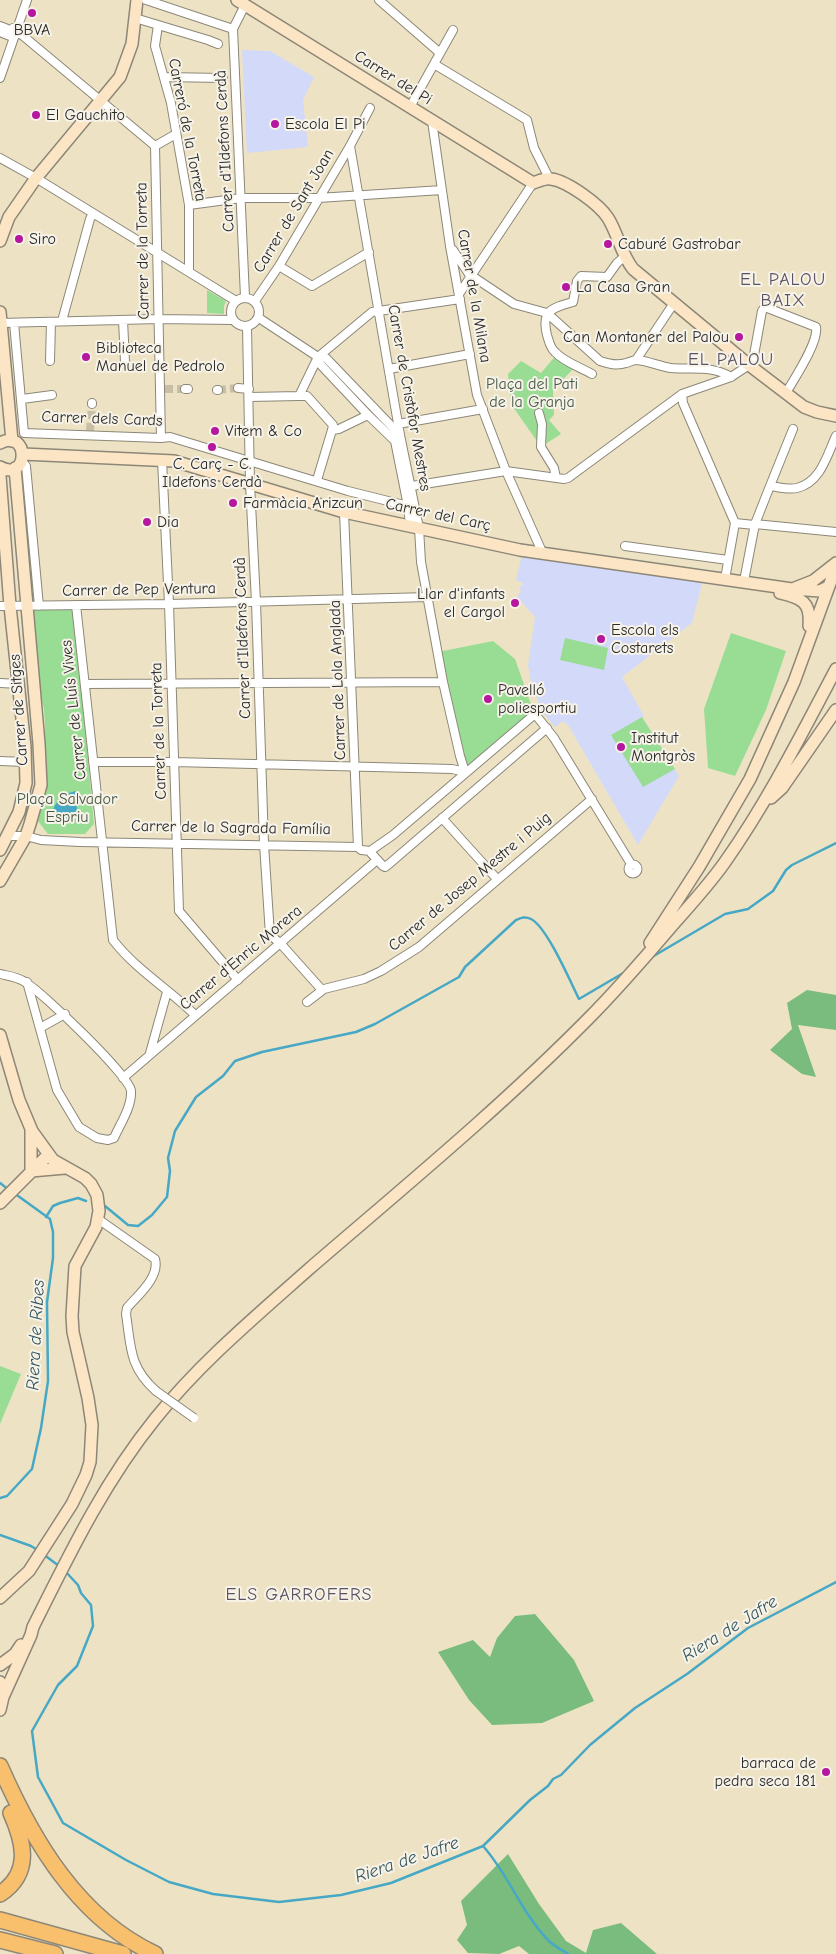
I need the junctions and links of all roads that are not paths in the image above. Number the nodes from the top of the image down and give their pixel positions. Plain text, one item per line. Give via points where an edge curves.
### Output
1 (22, 0) edge
2 (27, 0) edge
3 (137, 0) edge
4 (146, 0) edge
5 (379, 0) edge
6 (241, 3) edge
7 (135, 18) junction
8 (158, 25) junction
9 (0, 26) edge
10 (234, 29) junction
11 (453, 30) dead end
12 (0, 32) edge
13 (16, 32) junction
14 (218, 44) dead end
15 (440, 53) junction
16 (434, 64) junction
17 (164, 77) junction
18 (0, 78) edge
19 (223, 78) dead end
20 (101, 101) junction
21 (410, 107) junction
22 (370, 108) dead end
23 (432, 121) junction
24 (176, 134) junction
25 (155, 146) junction
26 (350, 146) junction
27 (0, 158) edge
28 (36, 178) junction
29 (549, 178) junction
30 (533, 183) junction
31 (442, 190) junction
32 (359, 196) junction
33 (241, 198) junction
34 (318, 198) junction
35 (189, 205) junction
36 (94, 212) junction
37 (0, 241) edge
38 (450, 246) junction
39 (156, 250) junction
40 (369, 252) junction
41 (624, 257) junction
42 (279, 266) junction
43 (189, 271) junction
44 (472, 275) junction
45 (459, 296) junction
46 (246, 297) junction
47 (236, 301) junction
48 (255, 301) junction
49 (674, 303) junction
50 (379, 311) junction
51 (547, 314) junction
52 (259, 318) junction
53 (0, 319) edge
54 (159, 319) junction
55 (123, 320) junction
56 (233, 320) junction
57 (62, 321) junction
58 (51, 322) junction
59 (14, 323) junction
60 (247, 326) junction
61 (470, 354) junction
62 (318, 357) junction
63 (636, 360) junction
64 (50, 361) dead end
65 (125, 362) dead end
66 (749, 364) junction
67 (389, 369) junction
68 (592, 374) dead end
69 (731, 376) junction
70 (238, 388) tunnel mouth
71 (249, 393) junction
72 (786, 393) junction
73 (682, 394) junction
74 (52, 395) dead end
75 (299, 396) junction
76 (22, 399) dead end
77 (483, 409) junction
78 (539, 412) dead end
79 (368, 415) junction
80 (836, 416) edge
81 (398, 424) junction
82 (793, 429) dead end
83 (332, 430) junction
84 (400, 435) junction
85 (836, 436) edge
86 (161, 438) junction
87 (6, 442) edge
88 (162, 460) junction
89 (20, 461) junction
90 (250, 461) junction
91 (0, 467) edge
92 (506, 471) junction
93 (0, 476) edge
94 (556, 478) junction
95 (317, 480) junction
96 (250, 484) junction
97 (412, 486) junction
98 (770, 486) junction
99 (408, 506) junction
100 (344, 512) junction
101 (734, 523) junction
102 (755, 525) junction
103 (414, 527) junction
104 (2, 530) edge
105 (836, 532) edge
106 (625, 546) dead end
107 (543, 554) junction
108 (728, 560) junction
109 (836, 563) edge
110 (836, 567) edge
111 (734, 580) junction
112 (828, 587) junction
113 (792, 589) junction
114 (428, 597) junction
115 (349, 599) junction
116 (256, 602) junction
117 (169, 604) junction
118 (76, 605) junction
119 (5, 606) edge
120 (40, 606) junction
121 (27, 607) junction
122 (808, 641) junction
123 (836, 669) edge
124 (352, 682) junction
125 (443, 682) junction
126 (0, 683) edge
127 (172, 683) junction
128 (258, 683) junction
129 (19, 684) junction
130 (84, 684) junction
131 (836, 710) edge
132 (547, 728) junction
133 (0, 761) edge
134 (26, 762) junction
135 (93, 762) junction
136 (174, 762) junction
137 (261, 765) junction
138 (355, 767) junction
139 (465, 772) junction
140 (592, 798) junction
141 (765, 801) junction
142 (442, 818) junction
143 (4, 836) edge
144 (26, 836) junction
145 (102, 842) junction
146 (176, 842) junction
147 (264, 844) junction
148 (358, 847) junction
149 (0, 850) edge
150 (371, 851) junction
151 (377, 860) junction
152 (632, 864) dead end
153 (497, 879) junction
154 (0, 881) edge
155 (280, 944) junction
156 (643, 961) junction
157 (0, 974) edge
158 (238, 980) junction
159 (27, 982) junction
160 (322, 990) junction
161 (167, 992) junction
162 (307, 1002) dead end
163 (65, 1014) junction
164 (195, 1015) junction
165 (40, 1028) junction
166 (0, 1035) edge
167 (150, 1054) junction
168 (123, 1078) junction
169 (32, 1129) junction
170 (48, 1155) junction
171 (65, 1168) junction
172 (32, 1171) junction
173 (0, 1203) edge
174 (98, 1219) junction
175 (194, 1418) dead end
176 (0, 1598) edge
177 (33, 1627) junction
178 (0, 1665) edge
179 (0, 1682) edge
180 (3, 1697) junction
181 (0, 1710) edge
182 (0, 1766) edge
183 (0, 1789) edge
184 (0, 1894) edge
185 (0, 1920) edge
186 (0, 1940) edge
187 (55, 1954) edge
188 (123, 1954) edge
189 (155, 1954) edge

1 - 12 street via 10,36
2 - 13 street
3 - 7 street
4 - 10 street
5 - 15 street
6 - 10 street, Carrer d'Ildefons Cerdà
6 - 21 street, Carrer del Pi
7 - 8 street
7 - 20 street via 128,59 120,77
8 - 14 street
8 - 17 street, Carreró de la Torreta via 156,46
9 - 13 street
10 - 33 street, Carrer d'Ildefons Cerdà
11 - 15 street
13 - 18 street
13 - 20 street
15 - 16 street
16 - 21 street
16 - 29 street via 527,120 534,148
17 - 19 street
17 - 24 street, Carreró de la Torreta
20 - 25 street
20 - 28 street
21 - 23 street, Carrer del Pi
22 - 26 street, Carrer de Sant Joan
23 - 30 street, Carrer del Pi
23 - 31 street, Carrer de la Milana
24 - 25 street
24 - 35 street, Carreró de la Torreta
25 - 39 street, Carrer de la Torreta
26 - 32 street, Carrer de Cristòfor Mestres
26 - 34 street, Carrer de Sant Joan
27 - 28 street
28 - 36 street
28 - 37 street via 9,217
29 - 30 street
29 - 41 street via 591,200 607,217
30 - 44 street
31 - 32 street
31 - 38 street, Carrer de la Milana
32 - 34 street
32 - 40 street, Carrer de Cristòfor Mestres
33 - 34 street
33 - 35 street
33 - 46 street, Carrer d'Ildefons Cerdà
34 - 42 street, Carrer de Sant Joan
35 - 43 street, Carreró de la Torreta
36 - 39 street
36 - 57 street
38 - 44 street
38 - 45 street, Carrer de la Milana
39 - 43 street
39 - 54 street, Carrer de la Torreta
40 - 42 street via 312,286
40 - 50 street, Carrer de Cristòfor Mestres
41 - 49 street via 633,269
41 - 51 street via 607,277 581,276 573,302
42 - 48 street, Carrer de Sant Joan
43 - 47 street
44 - 45 street
44 - 51 street via 514,304
45 - 50 street
45 - 61 street, Carrer de la Milana
46 - 47 street
46 - 48 street
47 - 56 street via 231,309
48 - 52 street
49 - 63 street
49 - 66 street
50 - 62 street via 372,312
50 - 67 street, Carrer de Cristòfor Mestres
51 - 63 street via 600,361 618,365
51 - 68 street via 544,322 551,348
52 - 60 street
52 - 62 street
53 - 59 street
53 - 87 street
54 - 55 street
54 - 56 street
54 - 86 street, Carrer de la Torreta
55 - 57 street
55 - 65 street
56 - 60 street
57 - 58 street
58 - 59 street
58 - 64 street
59 - 86 street, Carrer dels Cards via 24,433
60 - 71 street, Carrer d'Ildefons Cerdà
61 - 67 street
61 - 77 street, Carrer de la Milana via 477,395
62 - 75 street
62 - 79 street via 320,364
62 - 84 street via 326,358
63 - 69 street via 656,366 714,369
66 - 69 street
66 - 72 street
66 - 72 street via 765,307 816,328 817,333
67 - 81 street, Carrer de Cristòfor Mestres
69 - 73 street
70 - 71 street
71 - 75 street
71 - 90 street, Carrer d'Ildefons Cerdà
72 - 80 street via 804,407
73 - 94 street via 568,478
73 - 101 street
74 - 76 street
75 - 83 street via 307,396 333,425
77 - 81 street
77 - 92 street, Carrer de la Milana
78 - 94 street via 541,447 554,468
79 - 83 street
79 - 99 street via 395,441
81 - 84 street, Carrer de Cristòfor Mestres
82 - 98 street
83 - 95 street
84 - 97 street, Carrer de Cristòfor Mestres
85 - 98 street via 815,478 797,488
86 - 90 street, Carrer dels Cards via 170,436
87 - 89 street via 19,445
88 - 89 street, Carrer del Carç
88 - 96 street, Carrer del Carç
88 - 117 street, Carrer de la Torreta
89 - 91 street, Carrer del Carç via 8,470
89 - 120 street via 26,466
89 - 121 street, Carrer de Sitges
90 - 95 street, Carrer dels Cards
90 - 96 street, Carrer d'Ildefons Cerdà
92 - 94 street
92 - 97 street
92 - 107 street, Carrer de la Milana
93 - 104 street
95 - 99 street, Carrer dels Cards
96 - 100 street, Carrer del Carç
96 - 116 street, Carrer d'Ildefons Cerdà
97 - 103 street, Carrer de Cristòfor Mestres
98 - 102 street
99 - 103 street
100 - 103 street, Carrer del Carç
100 - 115 street, Carrer de Lola Anglada
101 - 102 street
101 - 108 street
102 - 105 street
102 - 111 street
103 - 107 street, Carrer del Carç
103 - 114 street, Carrer de Cristòfor Mestres
104 - 119 street
106 - 108 street
107 - 111 street, Carrer del Carç
108 - 111 street
109 - 113 street via 813,581
110 - 112 street
111 - 113 street, Carrer del Carç
111 - 122 street, Carrer del Carç via 804,601 810,611
112 - 113 street, Carrer del Carç via 820,591
112 - 122 street
114 - 115 street, Carrer de Pep Ventura
114 - 125 street, Carrer de Cristòfor Mestres
115 - 116 street, Carrer de Pep Ventura
115 - 124 street, Carrer de Lola Anglada
116 - 117 street, Carrer de Pep Ventura
116 - 128 street, Carrer d'Ildefons Cerdà
117 - 118 street, Carrer de Pep Ventura
117 - 127 street, Carrer de la Torreta
118 - 120 street, Carrer de Pep Ventura
118 - 130 street, Carrer de Lluís Vives
119 - 121 street, Carrer de Pep Ventura
119 - 129 street
120 - 121 street, Carrer de Pep Ventura
121 - 144 street, Carrer de Sitges via 41,785
122 - 156 street via 778,721 750,779 700,867 651,940
123 - 141 street
124 - 125 street
124 - 128 street
124 - 138 street, Carrer de Lola Anglada
125 - 139 street, Carrer de Cristòfor Mestres
126 - 129 street
127 - 128 street
127 - 130 street
127 - 136 street, Carrer de la Torreta
128 - 137 street, Carrer d'Ildefons Cerdà
129 - 134 street
130 - 135 street, Carrer de Lluís Vives
131 - 141 street via 782,788
132 - 139 street via 535,714
132 - 140 street
132 - 142 street
133 - 134 street
134 - 143 street via 19,812
135 - 136 street
135 - 145 street, Carrer de Lluís Vives
136 - 137 street
136 - 146 street, Carrer de la Torreta
137 - 138 street
137 - 147 street, Carrer d'Ildefons Cerdà
138 - 139 street
138 - 148 street, Carrer de Lola Anglada
139 - 150 street
140 - 152 street
140 - 153 street, Carrer de Josep Mestre i Puig
141 - 156 street via 724,864
142 - 151 street via 385,867
142 - 153 street
143 - 144 street, Carrer de la Sagrada Família
143 - 149 street
144 - 145 street, Carrer de la Sagrada Família via 41,840
144 - 154 street, Carrer de Sitges
145 - 146 street, Carrer de la Sagrada Família
145 - 161 street, Carrer de Lluís Vives via 113,940 124,955
146 - 147 street, Carrer de la Sagrada Família
146 - 158 street, Carrer de la Torreta via 179,911
147 - 148 street, Carrer de la Sagrada Família
147 - 155 street, Carrer d'Ildefons Cerdà via 270,935
148 - 150 street, Carrer de la Sagrada Família
150 - 151 street
151 - 155 street, Carrer d'Enric Morera
153 - 160 street, Carrer de Josep Mestre i Puig via 396,963 364,979
155 - 158 street, Carrer d'Enric Morera
155 - 160 street, Carrer d'Ildefons Cerdà
156 - 177 street via 526,1078 245,1324 198,1371 154,1420 103,1494
157 - 159 street
158 - 164 street, Carrer d'Enric Morera
159 - 163 street
159 - 165 street
160 - 162 street, Carrer de Josep Mestre i Puig
161 - 164 street, Carrer de Lluís Vives
161 - 167 street
163 - 165 street
163 - 168 street
164 - 167 street, Carrer d'Enric Morera
165 - 168 street via 57,1090 84,1131 97,1138 114,1138 130,1104 131,1090
166 - 169 street via 19,1100
167 - 168 street, Carrer d'Enric Morera
169 - 170 street
169 - 172 street
170 - 171 street
170 - 172 street
171 - 172 street
171 - 174 street via 91,1184 98,1204
172 - 173 street
174 - 175 street, bridge via 155,1259 157,1266 153,1277 127,1308 134,1363 144,1380
174 - 176 street via 75,1266 72,1316 92,1425 90,1462 81,1487 29,1571
177 - 178 street via 16,1654
177 - 180 street
179 - 180 street
180 - 181 street
182 - 189 highway via 26,1821 61,1875 113,1928
183 - 184 highway via 23,1844 23,1858 14,1881
185 - 188 highway
186 - 187 highway

